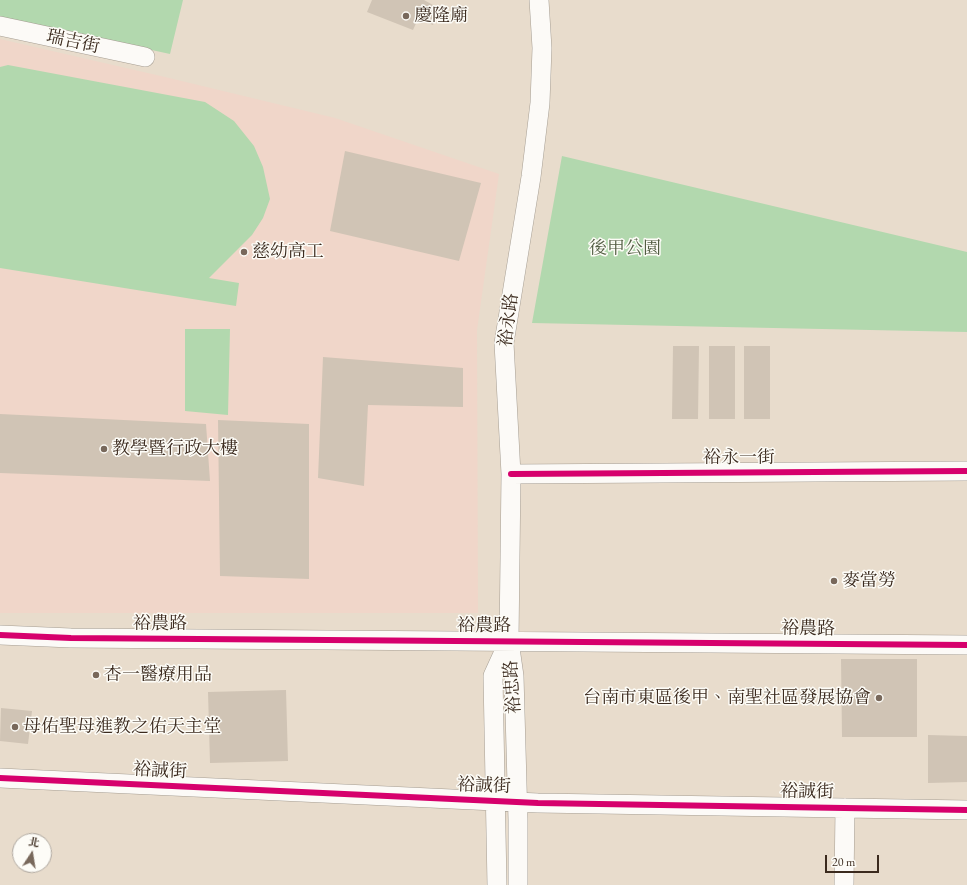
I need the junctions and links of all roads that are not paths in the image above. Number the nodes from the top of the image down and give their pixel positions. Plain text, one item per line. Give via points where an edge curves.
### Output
1 (539, 0) edge
2 (0, 26) edge
3 (145, 57) dead end
4 (967, 471) edge
5 (511, 474) junction
6 (0, 634) edge
7 (509, 641) junction
8 (967, 646) edge
9 (0, 778) edge
10 (495, 800) junction
11 (518, 802) junction
12 (846, 808) junction
13 (967, 810) edge
14 (497, 885) edge
15 (518, 885) edge
16 (844, 885) edge

1 - 5 street, 裕永路 via 542,48 540,103 531,177 504,343
2 - 3 street, 瑞吉街
4 - 5 street, 裕永一街
5 - 7 street, 裕永路
6 - 7 street, 裕農路 via 71,638
7 - 8 street, 裕農路
7 - 10 street, 裕忠路 via 493,674
7 - 11 street, 裕忠路 via 514,676
9 - 10 street, 裕誠街
10 - 11 street, 裕誠街
10 - 14 street, 裕忠路
11 - 12 street, 裕誠街
11 - 15 street, 裕忠路
12 - 13 street, 裕誠街
12 - 16 street

